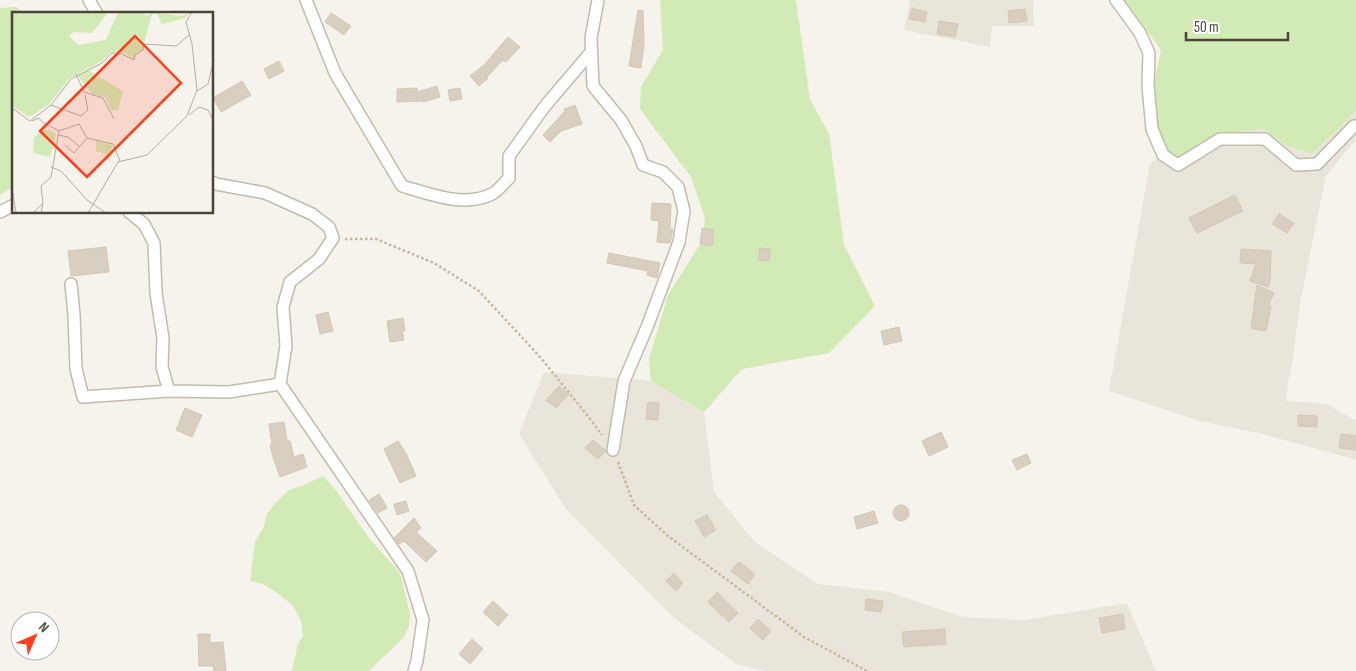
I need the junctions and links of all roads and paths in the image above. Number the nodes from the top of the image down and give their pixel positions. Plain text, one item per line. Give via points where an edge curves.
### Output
1 (89, 0) edge
2 (306, 0) edge
3 (598, 0) edge
4 (1116, 0) edge
5 (96, 12) edge
6 (592, 52) junction
7 (1356, 126) edge
8 (214, 183) edge
9 (12, 206) edge
10 (0, 212) edge
11 (132, 214) edge
12 (71, 284) dead end
13 (280, 384) junction
14 (169, 391) junction
15 (613, 450) dead end
16 (414, 671) edge

1 - 5 street
2 - 6 street via 334,72 402,186 440,197 471,200 493,194 509,178 509,156 544,106
3 - 6 street via 591,38
4 - 7 street via 1140,32 1149,53 1152,129 1163,155 1178,165 1220,139 1264,139 1296,165 1317,164
6 - 15 street via 593,86 621,120 643,165 663,172 678,187 684,211 679,242 624,381
8 - 13 street via 265,193 312,214 330,227 333,238 319,259 290,282 283,307 286,346
9 - 10 street
11 - 14 street via 144,224 154,243 156,293 163,338 162,367
12 - 14 street via 76,369 83,397
13 - 14 street via 229,392
13 - 16 street via 408,571 422,620

